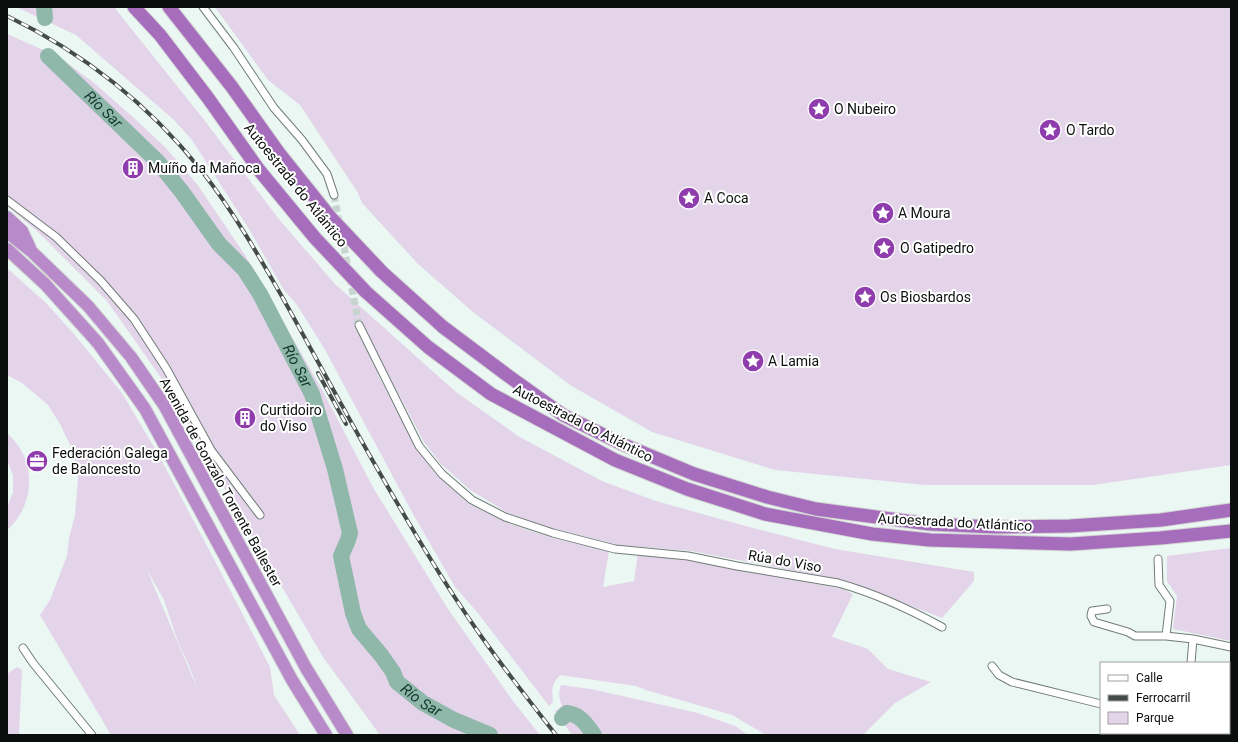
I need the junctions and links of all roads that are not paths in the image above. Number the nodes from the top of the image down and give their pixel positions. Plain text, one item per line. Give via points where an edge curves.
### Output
1 (134, 7) edge
2 (169, 7) edge
3 (203, 7) edge
4 (334, 195) tunnel mouth
5 (7, 200) edge
6 (7, 217) edge
7 (7, 232) edge
8 (7, 249) edge
9 (31, 251) junction
10 (7, 258) edge
11 (45, 284) junction
12 (358, 325) tunnel mouth
13 (1231, 510) edge
14 (260, 515) dead end
15 (1231, 531) edge
16 (1158, 559) dead end
17 (1107, 609) dead end
18 (942, 627) dead end
19 (1166, 636) junction
20 (1193, 639) junction
21 (1231, 647) edge
22 (23, 648) dead end
23 (1191, 662) edge
24 (992, 666) dead end
25 (1100, 704) edge
26 (92, 735) edge
27 (326, 735) edge
28 (347, 735) edge

1 - 15 highway, Autoestrada do Atlántico via 208,98 259,170 315,238 366,292 428,347 491,394 615,460 687,489 765,514 872,534 930,540 1071,544
2 - 13 highway, Autoestrada do Atlántico via 326,212 382,272 443,327 507,375 564,415 622,444 694,474 767,497 816,509 929,524 995,527 1070,526 1161,520
3 - 4 street via 274,108 327,174
5 - 14 street via 56,237 101,281 134,319 166,368 211,450
6 - 9 highway via 22,231
7 - 9 highway, Avenida de Gonzalo Torrente Ballester
8 - 11 highway
9 - 28 highway, Avenida de Gonzalo Torrente Ballester via 88,306 131,357 164,405 306,668
10 - 11 highway
11 - 27 highway via 98,343 145,408 292,680
12 - 18 street, Rúa do Viso via 419,446 442,474 472,500 505,517 615,549 688,556 838,583 871,594
16 - 19 street via 1159,586 1170,601
17 - 19 street via 1092,611 1094,622 1134,636
19 - 20 street
20 - 21 street
20 - 23 street
22 - 26 street
24 - 25 street via 999,675 1012,682

